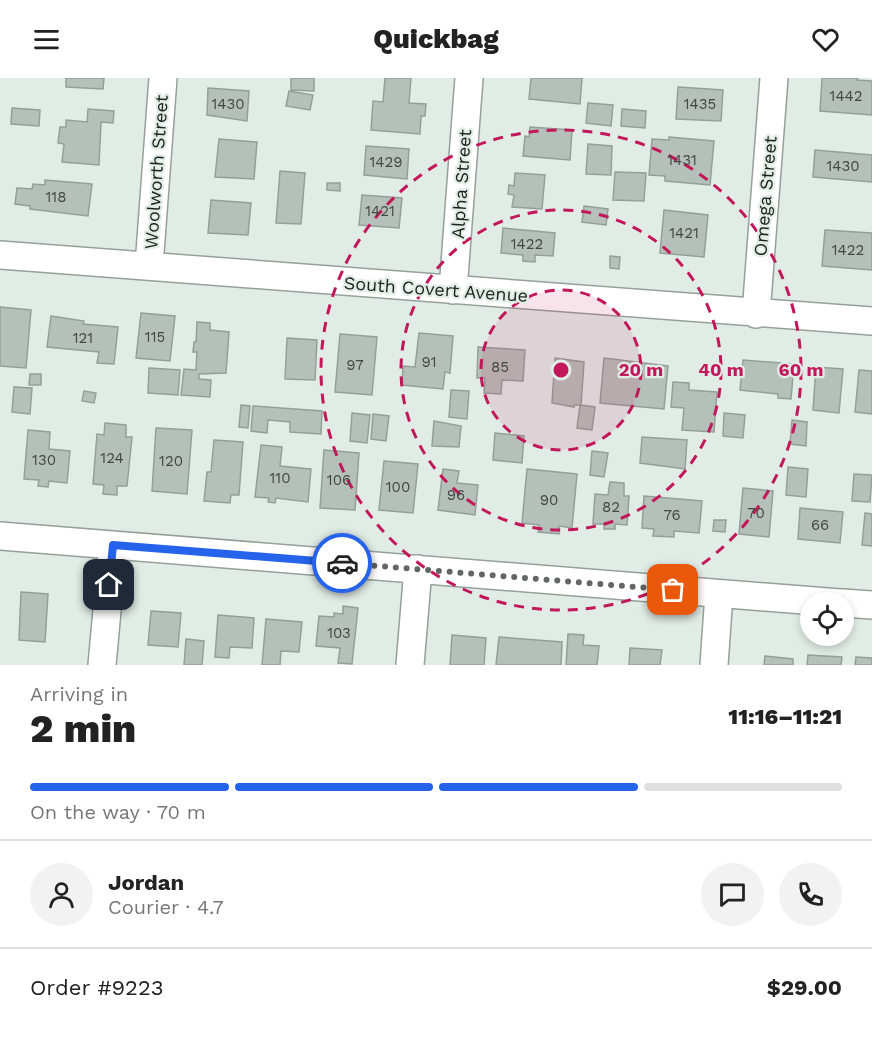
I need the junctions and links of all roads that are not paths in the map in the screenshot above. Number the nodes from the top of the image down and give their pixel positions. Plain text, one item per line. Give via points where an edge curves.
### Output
1 (163, 78) edge
2 (469, 78) edge
3 (774, 78) edge
4 (0, 255) edge
5 (149, 267) junction
6 (453, 290) junction
7 (756, 314) junction
8 (872, 321) edge
9 (0, 536) edge
10 (113, 545) junction
11 (418, 569) junction
12 (719, 594) junction
13 (800, 600) edge
14 (854, 604) edge
15 (872, 606) edge
16 (102, 665) edge
17 (410, 665) edge
18 (714, 665) edge

1 - 5 street, Woolworth Street
2 - 6 street, Alpha Street
3 - 7 street, Omega Street
4 - 5 street, South Covert Avenue
5 - 6 street, South Covert Avenue
6 - 7 street, South Covert Avenue
7 - 8 street, South Covert Avenue
9 - 10 street
10 - 11 street
10 - 16 street
11 - 12 street
11 - 17 street
12 - 13 street
12 - 18 street
14 - 15 street

